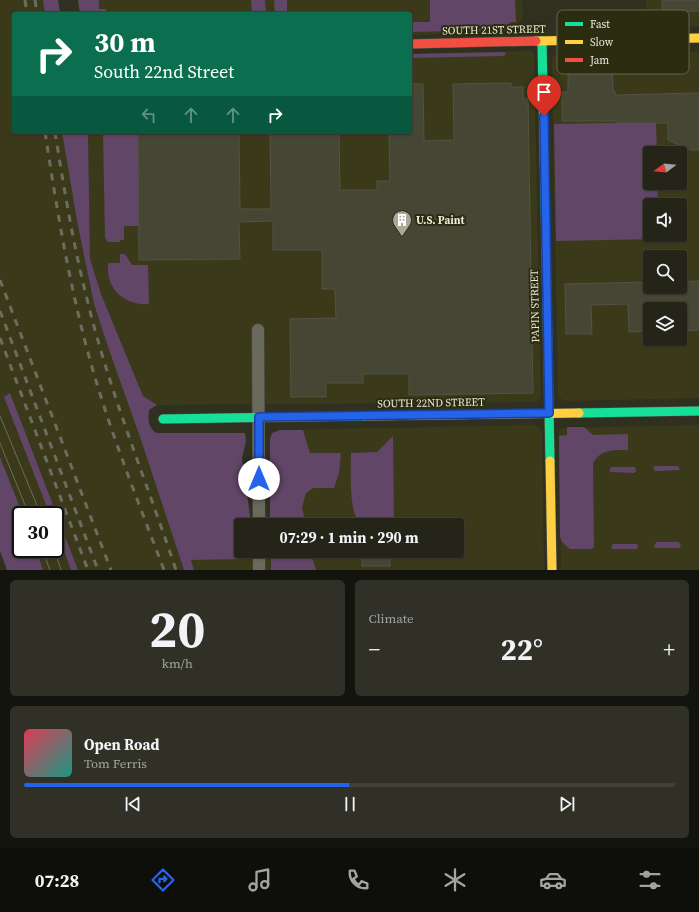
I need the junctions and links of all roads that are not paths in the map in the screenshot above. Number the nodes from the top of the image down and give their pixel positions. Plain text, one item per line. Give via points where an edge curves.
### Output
1 (689, 38) edge
2 (699, 38) edge
3 (542, 41) junction
4 (557, 41) edge
5 (412, 44) edge
6 (258, 330) dead end
7 (699, 411) edge
8 (549, 413) junction
9 (259, 417) junction
10 (163, 419) dead end
11 (259, 518) edge
12 (259, 558) edge
13 (259, 570) edge
14 (552, 570) edge

1 - 2 street, SOUTH 21ST STREET
3 - 4 street, SOUTH 21ST STREET
3 - 5 street, SOUTH 21ST STREET
3 - 8 street, PAPIN STREET
6 - 9 street
7 - 8 street, SOUTH 22ND STREET
8 - 9 street, SOUTH 22ND STREET
8 - 14 street, PAPIN STREET
9 - 10 street, SOUTH 22ND STREET
9 - 11 street
12 - 13 street

